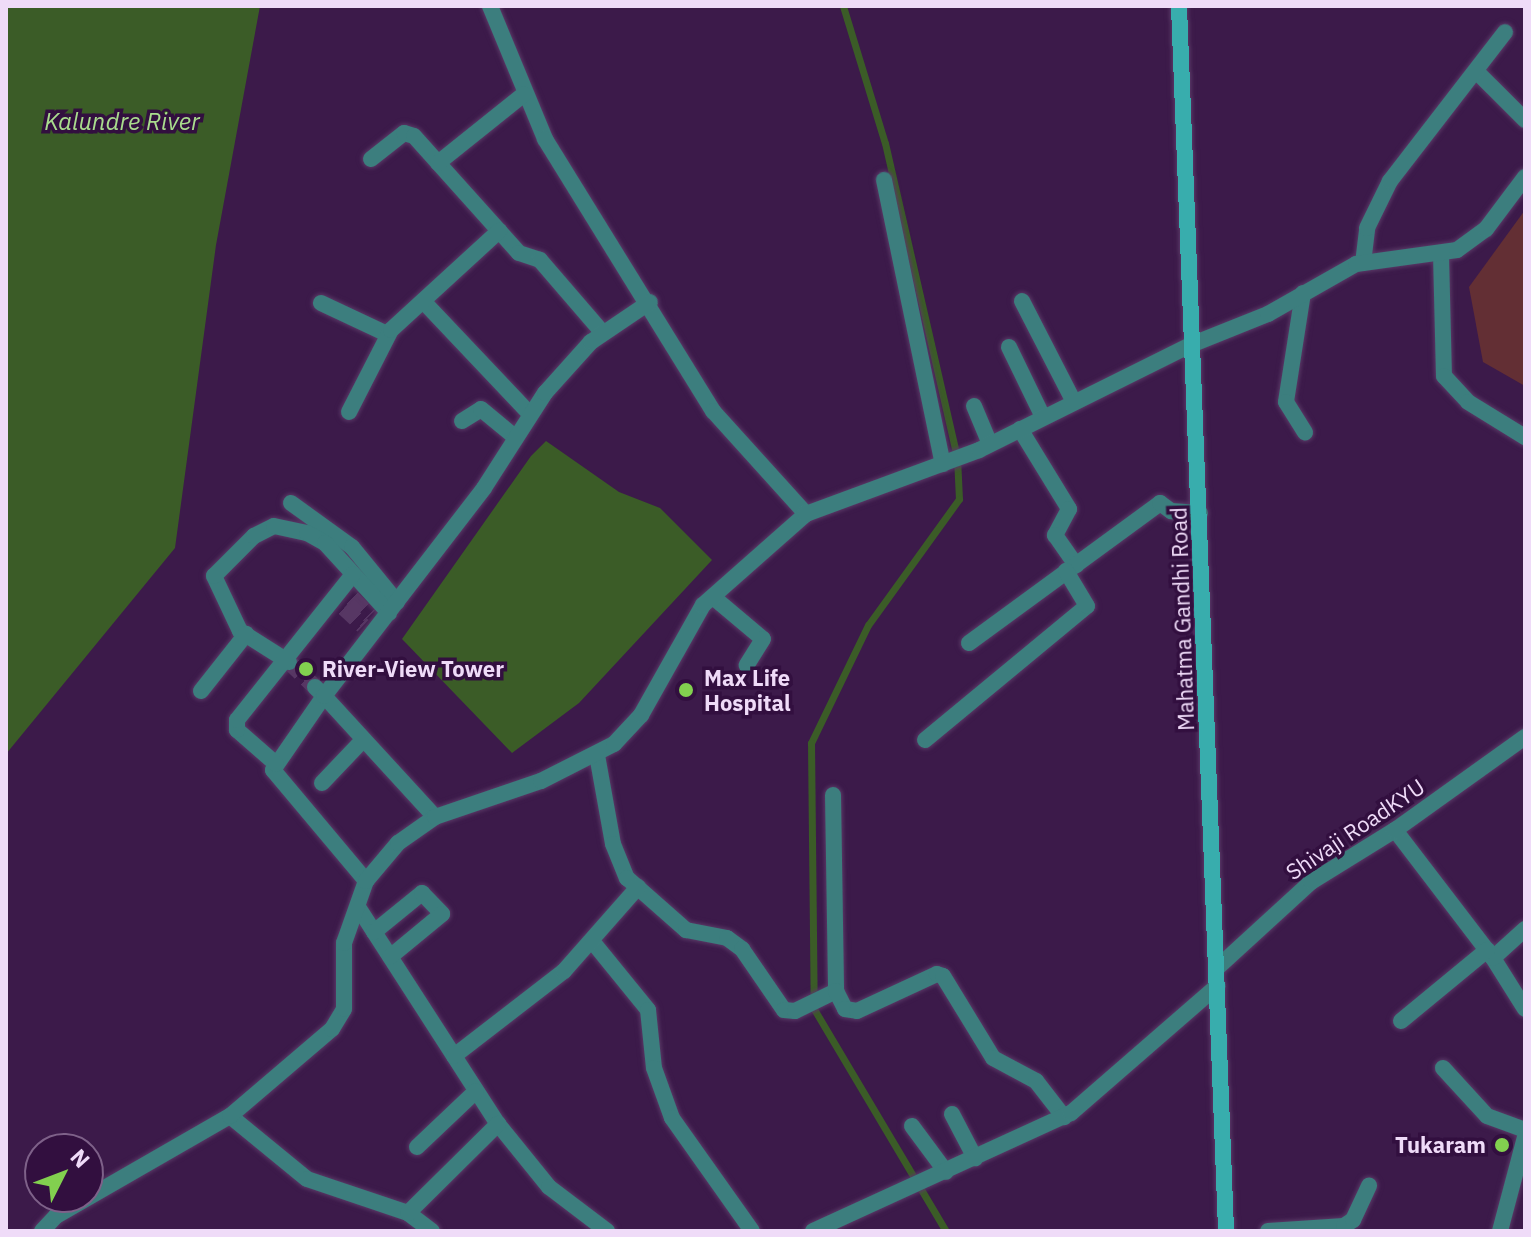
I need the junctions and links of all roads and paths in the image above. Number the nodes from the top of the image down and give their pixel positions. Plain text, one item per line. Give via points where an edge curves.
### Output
1 (490, 6) edge
2 (1179, 6) edge
3 (1505, 32) dead end
4 (1476, 71) junction
5 (524, 94) junction
6 (1525, 120) edge
7 (371, 159) dead end
8 (438, 163) junction
9 (1525, 177) edge
10 (884, 180) dead end
11 (499, 231) junction
12 (1441, 254) junction
13 (1363, 263) junction
14 (1303, 293) junction
15 (423, 301) junction
16 (1022, 301) dead end
17 (650, 302) junction
18 (321, 303) dead end
19 (602, 332) junction
20 (387, 334) junction
21 (1193, 344) junction
22 (1009, 347) dead end
23 (1074, 402) junction
24 (974, 406) dead end
25 (349, 412) dead end
26 (530, 414) junction
27 (1043, 417) junction
28 (462, 421) dead end
29 (1020, 429) junction
30 (1305, 433) dead end
31 (1525, 437) edge
32 (516, 438) junction
33 (990, 444) junction
34 (943, 464) junction
35 (291, 503) dead end
36 (1200, 513) junction
37 (806, 514) junction
38 (1071, 568) junction
39 (345, 593) junction
40 (713, 597) junction
41 (378, 619) junction
42 (246, 634) junction
43 (969, 643) dead end
44 (286, 662) junction
45 (747, 665) dead end
46 (201, 691) dead end
47 (318, 693) junction
48 (1525, 737) edge
49 (363, 740) junction
50 (925, 740) dead end
51 (597, 755) junction
52 (276, 764) junction
53 (322, 783) dead end
54 (833, 795) dead end
55 (435, 817) junction
56 (1395, 830) junction
57 (366, 881) junction
58 (638, 887) junction
59 (358, 907) junction
60 (1525, 929) edge
61 (374, 932) junction
62 (592, 941) junction
63 (1490, 954) junction
64 (390, 957) junction
65 (1217, 968) junction
66 (1217, 986) junction
67 (833, 993) junction
68 (1525, 1009) edge
69 (1401, 1021) dead end
70 (454, 1056) junction
71 (1443, 1068) dead end
72 (476, 1091) junction
73 (952, 1114) dead end
74 (230, 1116) junction
75 (1064, 1117) junction
76 (498, 1124) junction
77 (912, 1126) dead end
78 (1525, 1130) edge
79 (1525, 1137) edge
80 (417, 1147) dead end
81 (975, 1158) junction
82 (946, 1172) junction
83 (1369, 1185) dead end
84 (408, 1213) junction
85 (42, 1231) edge
86 (432, 1231) edge
87 (607, 1231) edge
88 (752, 1231) edge
89 (813, 1231) edge
90 (1226, 1231) edge
91 (1268, 1231) edge
92 (1500, 1231) edge

1 - 5 street
2 - 21 main road, Mahatma Gandhi Road
3 - 4 street
4 - 6 street
4 - 13 street via 1390,181 1367,228
5 - 8 street
5 - 17 street via 561,166
7 - 8 street via 404,133 414,136
8 - 11 street
9 - 12 street via 1473,241
10 - 34 street
11 - 15 street
11 - 19 street via 519,253 540,260
12 - 13 street
12 - 31 street via 1444,376 1468,402
13 - 14 street
14 - 21 street via 1268,314
14 - 30 street via 1286,402
15 - 20 street
15 - 26 street
16 - 23 street
17 - 19 street
17 - 37 street via 728,433
18 - 20 street
19 - 26 street
20 - 25 street
21 - 23 street
21 - 36 main road, Mahatma Gandhi Road
22 - 27 street
23 - 27 street
24 - 33 street
26 - 32 street
27 - 29 street
28 - 32 street via 481,409
29 - 33 street
29 - 38 street via 1069,509 1055,535
32 - 41 street via 484,488
33 - 34 street
34 - 37 street
35 - 41 street via 352,547
36 - 38 street via 1171,511 1160,503
36 - 65 main road, Mahatma Gandhi Road
37 - 40 street
38 - 43 street
38 - 50 street via 1087,606
39 - 41 street
39 - 42 street via 325,543 274,526 254,536 214,576 231,604 235,623
39 - 44 street
40 - 45 street via 763,639
40 - 51 street via 689,623 641,715
41 - 47 street
42 - 44 street
42 - 46 street
44 - 52 street via 237,720 237,730
47 - 49 street
47 - 52 street
48 - 56 street, Shivaji RoadKYU
49 - 53 street
49 - 55 street
51 - 55 street via 501,797
51 - 58 street via 613,844 627,878
52 - 57 street via 276,780
54 - 67 street
55 - 57 street via 398,843
56 - 63 street
56 - 65 street, Shivaji RoadKYU via 1311,882
57 - 59 street
58 - 62 street via 616,906 610,922
58 - 67 street via 686,930 727,938 742,949 784,1010 795,1011
59 - 61 street
59 - 74 street via 340,962 340,1020
60 - 63 street
61 - 64 street
61 - 64 street via 422,893 442,914
62 - 70 street via 564,971
62 - 88 street via 648,1010 654,1068 672,1118
63 - 68 street
63 - 69 street
64 - 70 street
65 - 66 main road, Mahatma Gandhi Road
66 - 75 street
66 - 90 main road, Mahatma Gandhi Road
67 - 75 street via 845,1009 857,1011 937,974 943,976 993,1058 1036,1081
70 - 72 street
71 - 78 street via 1487,1116
72 - 76 street
72 - 80 street
73 - 81 street
74 - 84 street via 307,1179
74 - 85 street via 56,1216
75 - 81 street
76 - 84 street
76 - 87 street via 549,1187
77 - 82 street
79 - 92 street
81 - 82 street
82 - 89 street
83 - 91 street via 1353,1220 1344,1226
84 - 86 street

